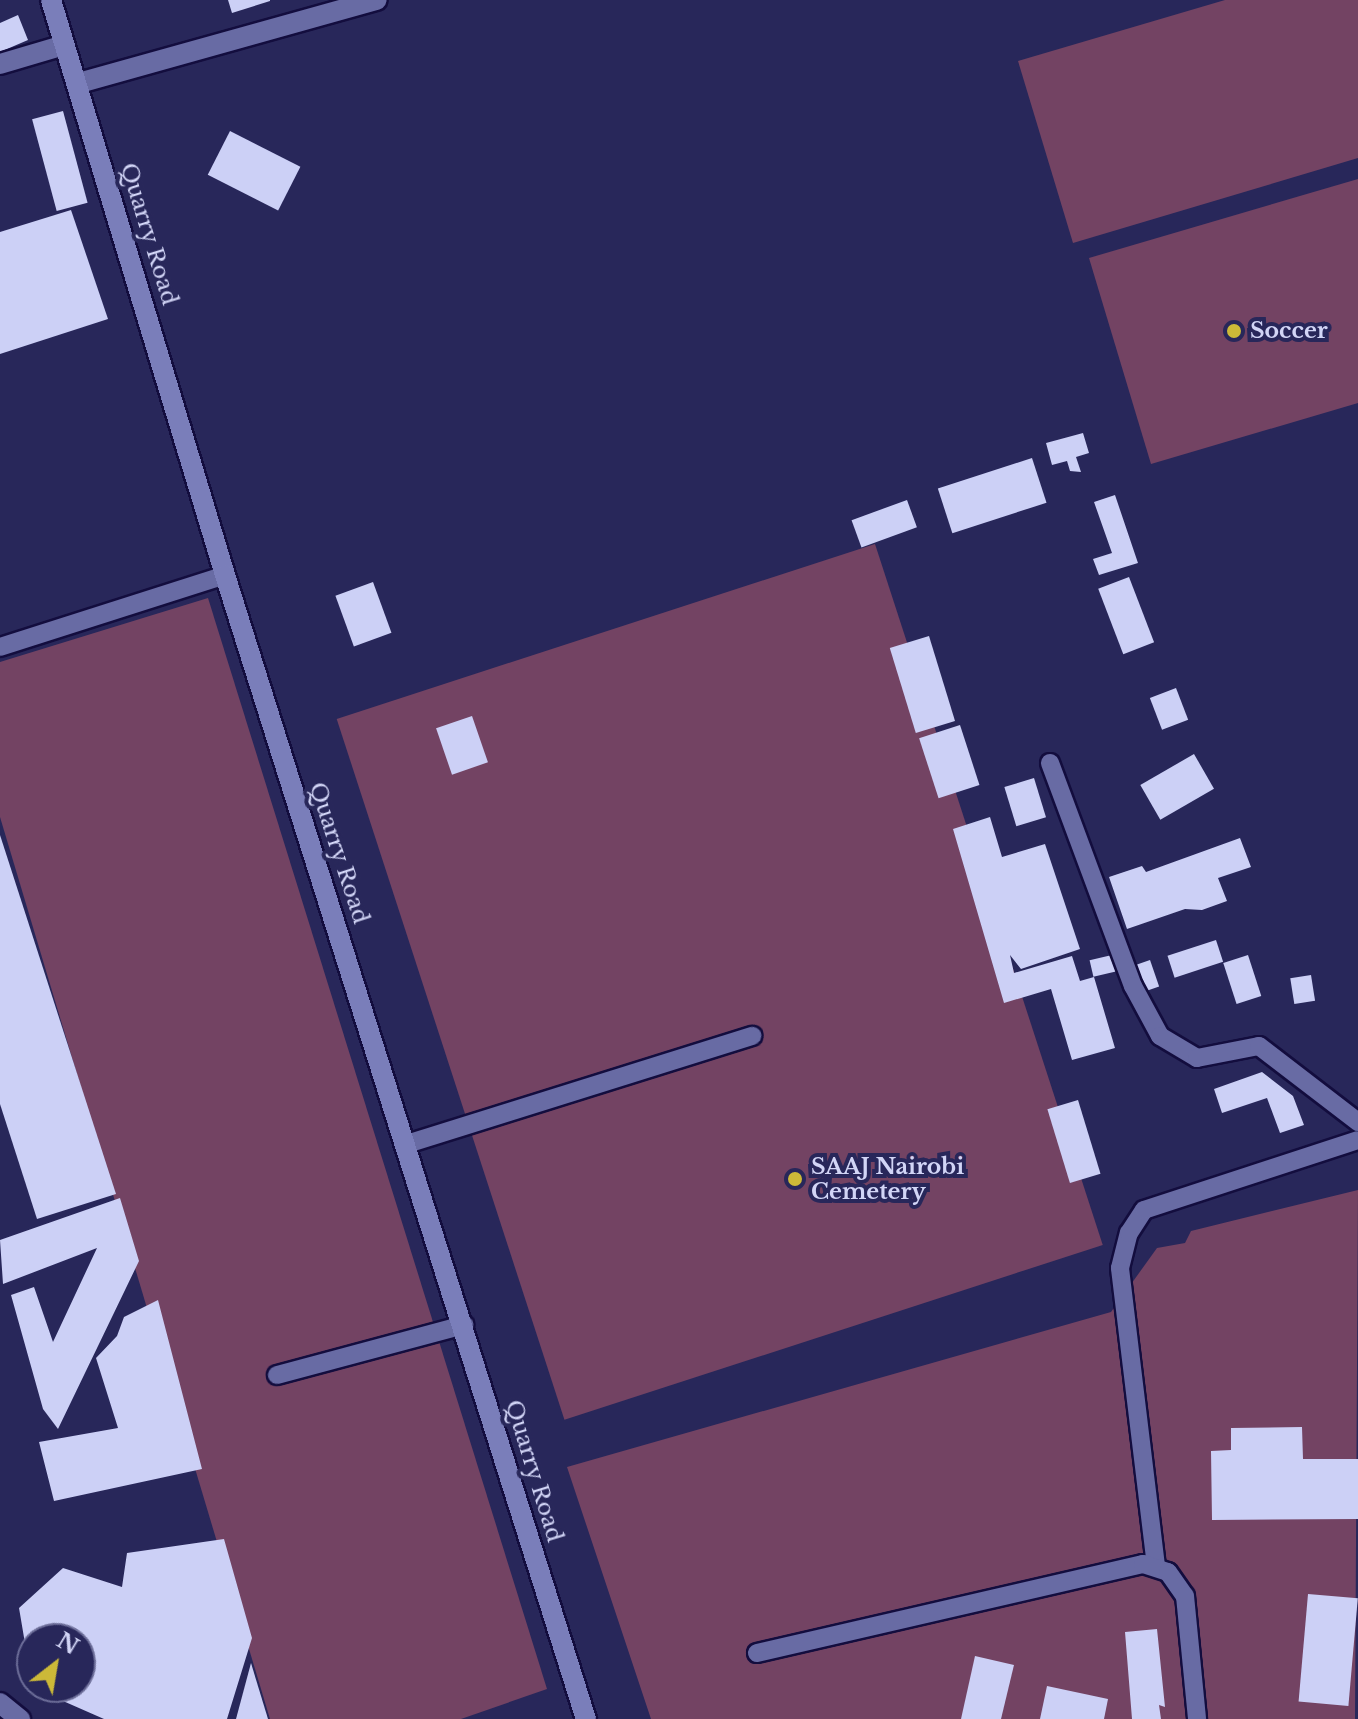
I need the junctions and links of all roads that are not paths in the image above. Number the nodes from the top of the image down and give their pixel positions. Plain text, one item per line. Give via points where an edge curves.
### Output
1 (51, 0) edge
2 (366, 1) edge
3 (64, 45) junction
4 (0, 64) edge
5 (79, 83) junction
6 (225, 575) junction
7 (0, 647) edge
8 (1050, 763) dead end
9 (752, 1036) dead end
10 (1358, 1122) edge
11 (1358, 1140) edge
12 (407, 1144) junction
13 (464, 1325) junction
14 (277, 1375) dead end
15 (1156, 1566) junction
16 (757, 1653) dead end
17 (0, 1703) edge
18 (20, 1719) edge
19 (586, 1719) edge
20 (1197, 1719) edge

1 - 3 main road, Quarry Road
2 - 5 street
3 - 4 street
3 - 5 main road, Quarry Road
5 - 6 main road, Quarry Road
6 - 7 lane
6 - 12 main road, Quarry Road
8 - 10 lane via 1133,986 1160,1036 1197,1058 1259,1046
9 - 12 lane
11 - 15 lane via 1144,1210 1129,1233 1120,1268
12 - 13 main road, Quarry Road
13 - 14 lane
13 - 19 main road, Quarry Road
15 - 16 lane via 1134,1564
15 - 20 lane via 1176,1580 1185,1596
17 - 18 street

